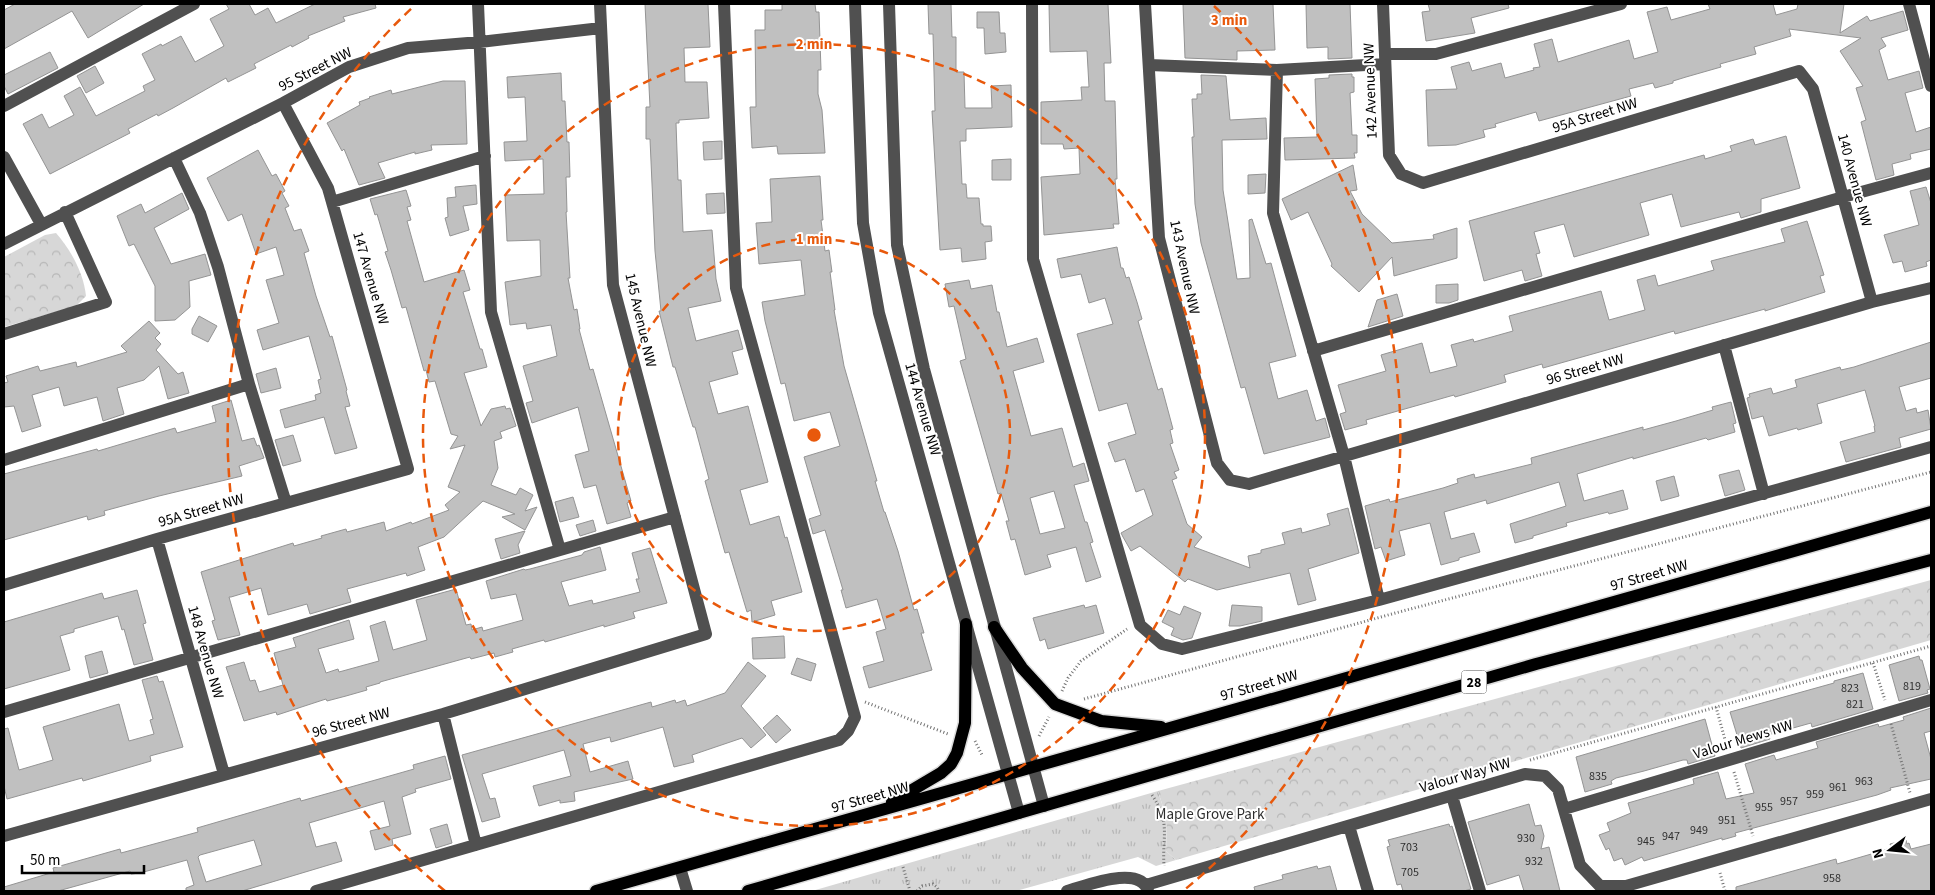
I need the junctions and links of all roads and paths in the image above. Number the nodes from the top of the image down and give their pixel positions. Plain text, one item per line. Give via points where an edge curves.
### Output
1 (194, 4) edge
2 (478, 4) edge
3 (600, 4) edge
4 (724, 4) edge
5 (855, 4) edge
6 (889, 4) edge
7 (1032, 4) edge
8 (1145, 4) edge
9 (1383, 4) edge
10 (1621, 4) edge
11 (1908, 4) edge
12 (601, 28) junction
13 (480, 42) junction
14 (1385, 59) junction
15 (1149, 65) junction
16 (1277, 70) junction
17 (1799, 71) joint
18 (1931, 86) edge
19 (283, 103) junction
20 (4, 106) edge
21 (485, 156) junction
22 (4, 158) edge
23 (174, 158) junction
24 (1931, 173) edge
25 (1401, 174) joint
26 (1843, 197) junction
27 (332, 202) junction
28 (65, 212) junction
29 (41, 224) junction
30 (4, 244) edge
31 (1931, 288) edge
32 (1872, 302) junction
33 (4, 334) edge
34 (1724, 345) junction
35 (1313, 351) junction
36 (249, 384) junction
37 (1931, 447) edge
38 (1344, 456) junction
39 (4, 460) edge
40 (408, 469) joint
41 (1931, 472) edge
42 (1249, 484) joint
43 (1764, 494) junction
44 (286, 503) junction
45 (1931, 512) edge
46 (675, 517) junction
47 (157, 539) junction
48 (560, 550) junction
49 (1931, 560) edge
50 (4, 584) edge
51 (1379, 600) junction
52 (966, 624) junction
53 (1140, 625) junction
54 (994, 626) junction
55 (706, 634) joint
56 (1931, 646) edge
57 (191, 658) junction
58 (1873, 663) junction
59 (851, 700) junction
60 (1931, 700) edge
61 (1080, 701) dead end
62 (1055, 704) junction
63 (1886, 706) dead end
64 (1716, 707) junction
65 (4, 712) edge
66 (443, 714) junction
67 (1890, 718) dead end
68 (1168, 727) junction
69 (962, 736) junction
70 (1038, 738) dead end
71 (1729, 753) dead end
72 (982, 755) dead end
73 (1523, 762) dead end
74 (1032, 766) junction
75 (1733, 767) dead end
76 (1008, 773) junction
77 (224, 774) junction
78 (1152, 796) dead end
79 (1452, 796) junction
80 (1931, 799) edge
81 (1913, 803) junction
82 (1044, 806) junction
83 (1564, 809) junction
84 (874, 813) junction
85 (1018, 813) junction
86 (1349, 826) junction
87 (4, 836) edge
88 (476, 845) junction
89 (1756, 848) junction
90 (1174, 863) dead end
91 (1164, 866) junction
92 (903, 867) dead end
93 (680, 868) junction
94 (1165, 880) junction
95 (1143, 885) edge
96 (316, 891) edge
97 (596, 891) edge
98 (687, 891) edge
99 (748, 891) edge
100 (910, 891) edge
101 (917, 891) edge
102 (939, 891) edge
103 (1067, 891) edge
104 (1368, 891) edge
105 (1480, 891) edge

1 - 20 street
2 - 13 street
3 - 12 street, 145 Avenue NW
4 - 59 street via 736,288
5 - 52 street, 144 Avenue NW via 863,223 879,313
6 - 54 street, 144 Avenue NW via 897,245 924,369
7 - 53 street via 1033,259
8 - 15 street, 143 Avenue NW
9 - 14 street, 142 Avenue NW
10 - 14 street via 1436,54
11 - 18 street
12 - 13 street, 95 Street NW
12 - 46 street, 145 Avenue NW via 613,285
13 - 19 street, 95 Street NW via 408,48 348,67
13 - 21 street
14 - 16 street
14 - 25 street, 142 Avenue NW via 1389,155
15 - 16 street
15 - 42 street, 143 Avenue NW via 1159,238 1216,463 1230,480
16 - 35 street via 1272,213
17 - 25 street, 95A Street NW via 1423,183
17 - 26 street, 140 Avenue NW via 1813,89
19 - 23 street, 95 Street NW
19 - 27 street, 147 Avenue NW via 328,188
21 - 27 street
21 - 48 street via 491,312
22 - 29 street
23 - 28 street, 95 Street NW
23 - 36 street via 200,213 218,267
24 - 26 street
26 - 32 street, 140 Avenue NW
26 - 35 street
27 - 40 street, 147 Avenue NW
28 - 29 street, 95 Street NW
28 - 33 street via 106,302
29 - 30 street, 95 Street NW
31 - 32 street, 96 Street NW
32 - 34 street, 96 Street NW
34 - 38 street, 96 Street NW
34 - 43 street
35 - 38 street
36 - 39 street
36 - 44 street
37 - 43 street
38 - 42 street, 96 Street NW
38 - 51 street
40 - 44 street, 95A Street NW
41 - 61 path via 1389,615
43 - 51 street
44 - 47 street, 95A Street NW
45 - 68 main road, 97 Street NW
46 - 48 street
46 - 55 street, 145 Avenue NW
47 - 50 street, 95A Street NW
47 - 57 street, 148 Avenue NW
48 - 57 street
49 - 82 main road, 28 via 1536,664
51 - 53 street via 1182,649 1162,644
52 - 69 main road via 965,723
52 - 76 street, 144 Avenue NW
53 - 62 path via 1128,629 1081,661
54 - 62 main road via 1022,668
54 - 74 street, 144 Avenue NW
55 - 66 street, 96 Street NW
56 - 58 path
57 - 65 street
57 - 77 street, 148 Avenue NW
58 - 63 path
58 - 64 path
59 - 69 path via 860,698 943,733
59 - 88 street via 855,717 839,740
60 - 83 street, Valour Mews NW
62 - 68 main road via 1100,721
62 - 70 path
64 - 71 path
64 - 73 path
66 - 77 street, 96 Street NW
66 - 88 street
67 - 81 path
68 - 74 main road, 97 Street NW
69 - 72 path via 975,740
69 - 84 main road via 951,764 941,773
74 - 76 main road, 97 Street NW
74 - 82 street, 144 Avenue NW
75 - 89 path
76 - 84 main road, 97 Street NW
76 - 85 street, 144 Avenue NW
77 - 87 street, 96 Street NW
78 - 91 path via 1164,820
79 - 83 street, Valour Way NW via 1525,774 1545,776 1558,789
79 - 86 street, Valour Way NW
79 - 105 street
80 - 81 street, Valour Way NW
81 - 89 street, Valour Way NW
82 - 85 main road, 28
83 - 89 street, Valour Way NW via 1580,865 1600,886 1626,886
84 - 93 main road, 97 Street NW
85 - 99 main road
86 - 94 street, Valour Way NW
86 - 104 street
88 - 96 street
90 - 91 path
91 - 94 path
92 - 100 path
93 - 97 main road, 97 Street NW
93 - 98 street
94 - 95 street, Valour Way NW
95 - 103 street, Valour Way NW via 1108,880
101 - 102 path via 922,886 933,884

